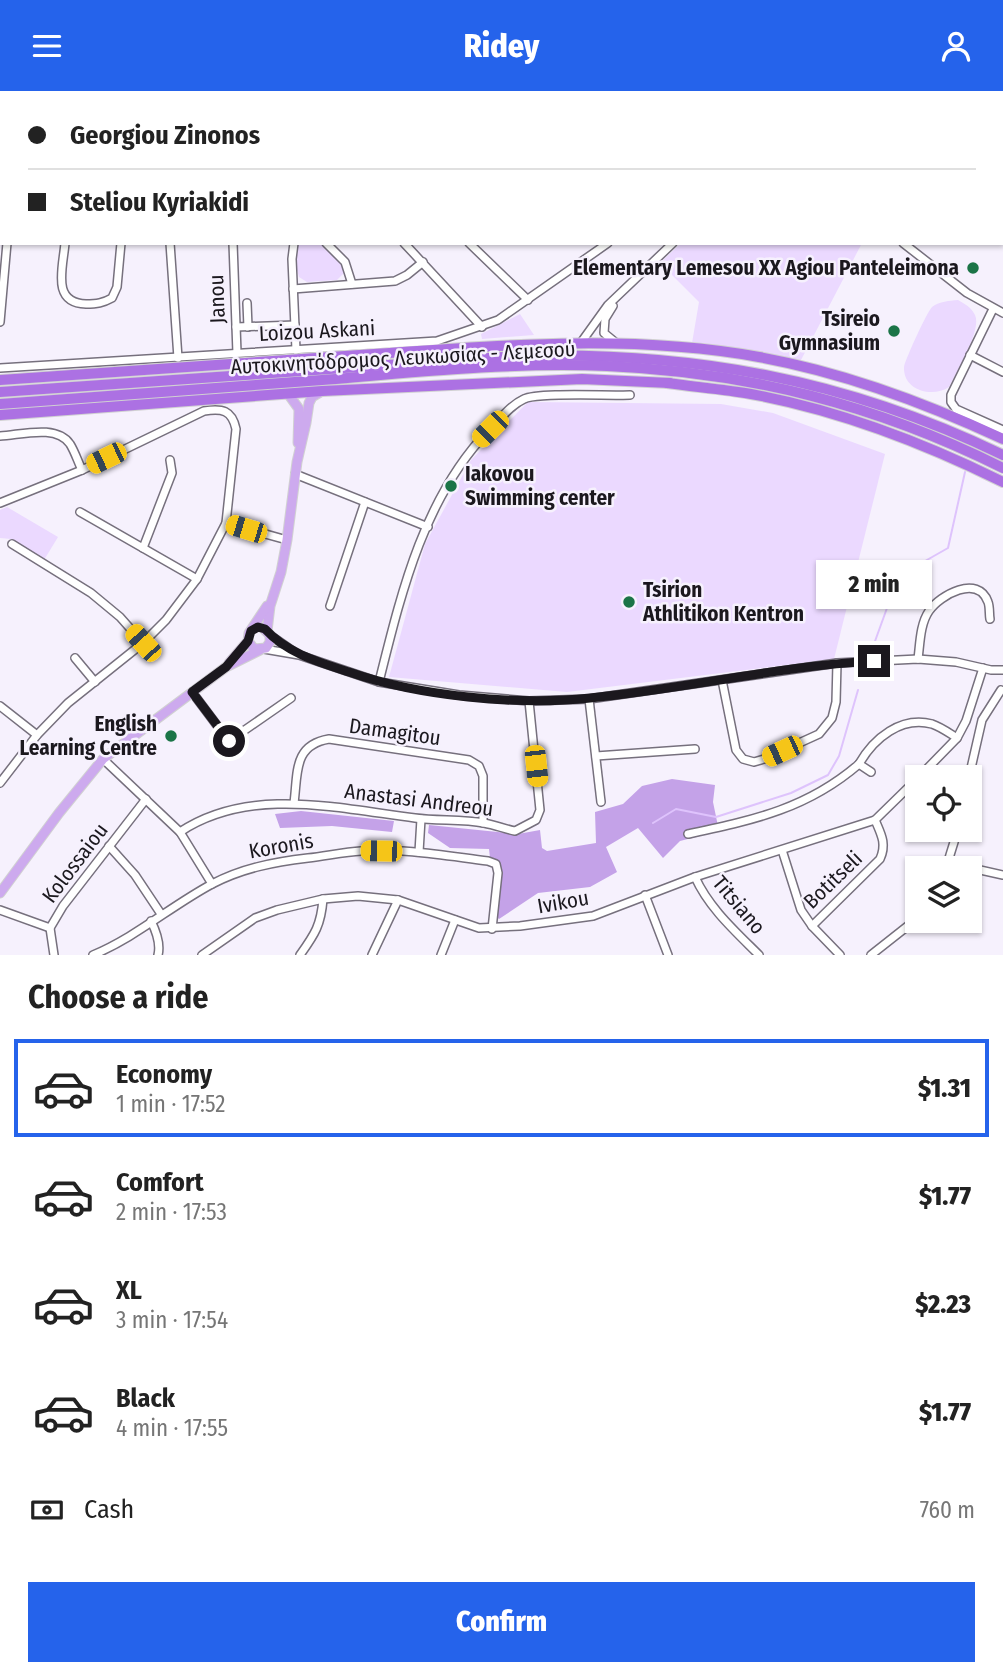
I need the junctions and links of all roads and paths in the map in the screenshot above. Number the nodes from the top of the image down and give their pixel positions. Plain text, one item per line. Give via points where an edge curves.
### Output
1 (7, 245) edge
2 (65, 245) edge
3 (121, 245) edge
4 (170, 245) edge
5 (233, 245) edge
6 (294, 245) edge
7 (328, 245) edge
8 (406, 245) edge
9 (471, 245) edge
10 (605, 245) edge
11 (671, 245) edge
12 (906, 245) edge
13 (423, 262) junction
14 (352, 284) junction
15 (293, 289) junction
16 (618, 296) junction
17 (528, 300) junction
18 (247, 303) dead end
19 (993, 309) junction
20 (1003, 313) edge
21 (0, 323) edge
22 (295, 325) junction
23 (236, 327) junction
24 (248, 327) junction
25 (482, 327) junction
26 (619, 345) junction
27 (581, 349) junction
28 (296, 350) junction
29 (712, 350) junction
30 (237, 353) junction
31 (970, 355) junction
32 (178, 358) junction
33 (539, 367) junction
34 (0, 368) edge
35 (1003, 372) edge
36 (0, 380) edge
37 (670, 383) junction
38 (322, 391) junction
39 (1, 392) edge
40 (289, 395) junction
41 (630, 395) dead end
42 (0, 404) edge
43 (0, 415) edge
44 (1003, 430) edge
45 (0, 436) edge
46 (1003, 439) edge
47 (1003, 455) edge
48 (170, 460) dead end
49 (297, 462) junction
50 (1003, 468) edge
51 (82, 470) junction
52 (295, 474) junction
53 (1003, 482) edge
54 (365, 502) junction
55 (0, 503) edge
56 (80, 512) dead end
57 (226, 523) junction
58 (428, 527) junction
59 (287, 540) junction
60 (12, 544) dead end
61 (143, 548) junction
62 (197, 579) junction
63 (271, 598) junction
64 (330, 606) dead end
65 (989, 619) dead end
66 (253, 629) junction
67 (269, 633) junction
68 (248, 641) junction
69 (143, 643) junction
70 (262, 649) junction
71 (299, 655) junction
72 (75, 659) dead end
73 (918, 659) junction
74 (837, 663) junction
75 (226, 667) junction
76 (987, 669) junction
77 (1003, 670) edge
78 (1003, 677) edge
79 (722, 680) junction
80 (94, 682) junction
81 (379, 683) junction
82 (1000, 690) dead end
83 (192, 692) junction
84 (291, 698) dead end
85 (589, 699) junction
86 (529, 701) junction
87 (0, 706) edge
88 (37, 735) junction
89 (957, 738) junction
90 (229, 741) junction
91 (695, 750) dead end
92 (237, 752) dead end
93 (596, 757) junction
94 (103, 759) junction
95 (859, 764) junction
96 (931, 765) edge
97 (972, 765) edge
98 (871, 772) dead end
99 (0, 783) edge
100 (905, 791) edge
101 (146, 799) junction
102 (601, 802) dead end
103 (294, 803) junction
104 (421, 819) junction
105 (875, 820) junction
106 (483, 823) junction
107 (180, 832) junction
108 (688, 834) dead end
109 (109, 846) junction
110 (782, 850) junction
111 (419, 852) junction
112 (982, 872) edge
113 (1003, 875) edge
114 (695, 877) junction
115 (212, 884) junction
116 (0, 893) edge
117 (645, 895) junction
118 (323, 899) junction
119 (398, 900) junction
120 (0, 910) edge
121 (161, 914) junction
122 (455, 919) junction
123 (151, 921) junction
124 (811, 926) junction
125 (50, 928) junction
126 (905, 928) edge
127 (492, 929) junction
128 (663, 954) edge
129 (54, 955) edge
130 (93, 955) edge
131 (158, 955) edge
132 (202, 955) edge
133 (300, 955) edge
134 (372, 955) edge
135 (441, 955) edge
136 (759, 955) edge
137 (840, 955) edge
138 (871, 955) edge

1 - 21 street
2 - 3 street via 61,287 74,304 101,304 112,298
4 - 32 street
5 - 23 street, Janou
6 - 15 street
7 - 14 street via 345,262
8 - 13 street
9 - 17 street
10 - 17 street, Loizou Askani
11 - 16 street
12 - 19 street
13 - 14 street via 395,281
13 - 25 street
14 - 15 street
15 - 22 street
16 - 26 street via 605,319 604,333
16 - 27 street
17 - 25 street, Loizou Askani
18 - 24 street
19 - 20 street
19 - 31 street
22 - 24 street
22 - 28 street
23 - 24 street
23 - 30 street, Janou
25 - 28 street, Loizou Askani via 437,341
26 - 27 highway
26 - 29 highway
27 - 29 highway
27 - 36 highway via 488,346
27 - 39 highway, Αυτοκινητόδρομος Λευκωσίας - Λεμεσού
27 - 47 highway, Αυτοκινητόδρομος Λευκωσίας - Λεμεσού via 756,372 855,396
28 - 30 street, Loizou Askani
29 - 46 highway via 760,357 859,383
30 - 32 street, Loizou Askani
31 - 35 street
31 - 44 street via 951,403
32 - 34 street, Loizou Askani
33 - 37 highway
33 - 42 highway, Αυτοκινητόδρομος Λευκωσίας - Λεμεσού
33 - 50 highway, Αυτοκινητόδρομος Λευκωσίας - Λεμεσού via 606,366 754,382 852,405 953,443
37 - 38 highway via 582,379
37 - 53 highway via 752,394 849,419 947,454
38 - 40 highway
38 - 49 main road via 309,403
40 - 43 highway
40 - 49 main road via 299,409
41 - 58 street via 533,396 509,408 470,451
45 - 51 street via 61,435
48 - 61 street via 172,473
49 - 52 main road
51 - 55 street
51 - 57 street via 204,411 227,411 236,429
52 - 54 street
52 - 59 main road
54 - 58 street
54 - 64 street
56 - 61 street
57 - 59 street
57 - 62 street
58 - 81 street via 407,575
59 - 63 main road
60 - 69 street via 91,593
61 - 62 street
62 - 69 street
63 - 66 main road
63 - 67 main road
65 - 73 street via 988,601 982,594 960,589 942,597 925,619
66 - 67 main road via 260,627
66 - 68 main road
67 - 70 main road via 270,642
67 - 71 street
68 - 70 main road via 254,649
68 - 75 main road
69 - 80 street
70 - 71 street
70 - 75 main road
71 - 81 street
72 - 80 street
73 - 74 street
73 - 76 street
74 - 79 street
74 - 79 street via 832,718 818,734 754,762 743,759 736,750
75 - 83 main road
76 - 77 street
76 - 78 street
76 - 89 street, Ivikou
79 - 85 street
80 - 88 street
81 - 86 street
82 - 97 street via 982,720
83 - 90 street
83 - 94 main road
84 - 90 street
85 - 86 street
85 - 93 street
86 - 106 street, Anastasi Andreou via 540,810 536,820 515,831
87 - 88 street
88 - 99 street
89 - 95 street via 932,724 902,725 873,744
89 - 96 street, Ivikou
90 - 92 street
91 - 93 street
93 - 102 street
94 - 101 street
94 - 116 main road
95 - 98 street
95 - 108 street via 794,806 763,818
100 - 105 street, Ivikou
101 - 107 street
101 - 109 street, Kolossaiou
103 - 104 street, Anastasi Andreou
103 - 106 street, Damagitou via 300,759 306,748 329,740 469,760 479,766 483,776
103 - 107 street, Anastasi Andreou via 218,812
104 - 106 street, Anastasi Andreou
104 - 111 street
105 - 110 street, Ivikou
105 - 124 street, Botitseli via 884,842 880,859
107 - 115 street
109 - 121 street
109 - 125 street, Kolossaiou
110 - 114 street, Ivikou
110 - 124 street via 794,892
111 - 115 street, Koronis via 362,851 268,863
111 - 127 street, Koronis via 496,864
112 - 113 street
114 - 117 street, Ivikou
114 - 136 street, Titsiano via 715,910
115 - 121 street, Koronis
117 - 127 street, Ivikou via 593,916
117 - 128 street
118 - 119 street, Ivikou
118 - 132 street, Ivikou via 255,918
118 - 133 street via 315,935
119 - 122 street, Ivikou
119 - 134 street
120 - 125 street
121 - 123 street, Koronis
122 - 127 street, Ivikou
122 - 135 street
123 - 130 street, Koronis
123 - 131 street
124 - 137 street
125 - 129 street, Kolossaiou
126 - 138 street

